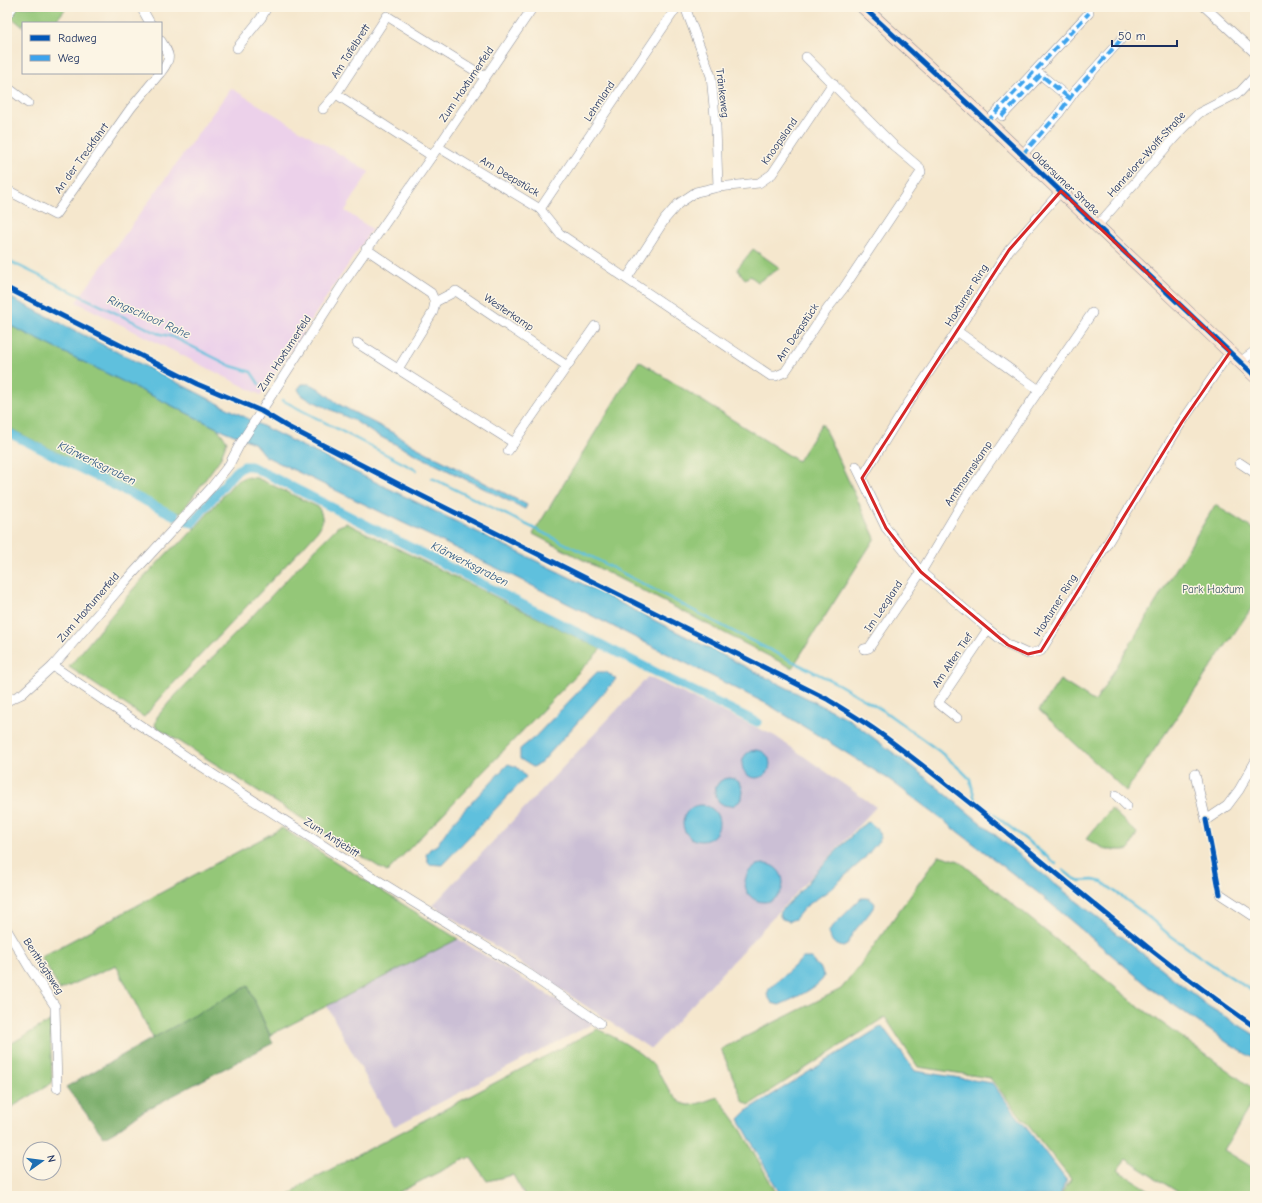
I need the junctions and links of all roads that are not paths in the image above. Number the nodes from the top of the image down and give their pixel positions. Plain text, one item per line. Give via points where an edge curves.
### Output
1 (13, 7) edge
2 (141, 7) edge
3 (267, 7) edge
4 (533, 7) edge
5 (677, 7) edge
6 (685, 7) edge
7 (863, 7) edge
8 (1205, 7) edge
9 (1089, 13) dead end
10 (7, 15) edge
11 (145, 21) edge
12 (1125, 35) dead end
13 (162, 43) edge
14 (237, 48) dead end
15 (1255, 53) edge
16 (806, 57) dead end
17 (162, 70) edge
18 (158, 74) edge
19 (1255, 76) edge
20 (485, 77) junction
21 (833, 84) junction
22 (7, 87) edge
23 (336, 94) junction
24 (1069, 98) junction
25 (28, 103) dead end
26 (323, 109) dead end
27 (1002, 116) dead end
28 (987, 122) junction
29 (438, 147) junction
30 (1022, 155) junction
31 (432, 156) junction
32 (718, 187) junction
33 (7, 190) edge
34 (1061, 191) junction
35 (540, 209) junction
36 (1097, 226) junction
37 (366, 249) junction
38 (627, 278) junction
39 (435, 302) junction
40 (1092, 313) dead end
41 (595, 326) dead end
42 (957, 331) junction
43 (357, 343) dead end
44 (1255, 351) edge
45 (1230, 352) junction
46 (1240, 362) junction
47 (568, 366) junction
48 (398, 368) junction
49 (1255, 376) edge
50 (1039, 390) junction
51 (514, 443) junction
52 (508, 451) dead end
53 (1240, 463) dead end
54 (856, 466) dead end
55 (1255, 473) edge
56 (862, 478) junction
57 (921, 572) junction
58 (988, 629) junction
59 (864, 649) dead end
60 (53, 666) junction
61 (7, 701) edge
62 (957, 718) dead end
63 (1255, 762) edge
64 (1195, 774) dead end
65 (1116, 795) dead end
66 (1127, 806) dead end
67 (1220, 894) dead end
68 (1255, 917) edge
69 (7, 930) edge
70 (600, 1023) dead end
71 (57, 1088) dead end

1 - 10 street
2 - 11 street
3 - 14 street
4 - 20 street, Zum Haxtumerfeld
5 - 35 street, Lehmland
6 - 32 street, Tränkeweg via 711,76
7 - 28 main road, Oldersumer Straße
8 - 15 street
9 - 28 street
12 - 24 street
13 - 17 street, An der Treckfahrt via 168,53 168,63
16 - 21 street, Am Deepstück
18 - 33 street, An der Treckfahrt via 54,215
19 - 36 street, Hannelore-Wolff-Straße via 1240,92 1199,113 1171,141
20 - 23 street, Am Tafelbrett via 387,16
20 - 29 street, Zum Haxtumerfeld
21 - 32 street, Knoopsland via 772,174 759,183
21 - 38 street, Am Deepstück via 894,146 920,168 921,172 785,372 771,376
22 - 25 street
23 - 26 street, Am Tafelbrett
23 - 31 street, Am Tafelbrett
24 - 27 street via 1041,75
24 - 30 street
28 - 30 main road, Oldersumer Straße
29 - 31 street, Zum Haxtumerfeld
29 - 35 street, Am Deepstück
30 - 34 main road, Oldersumer Straße
31 - 37 street, Zum Haxtumerfeld
32 - 38 street, Knoopsland via 696,192 678,204 665,218
34 - 36 main road, Oldersumer Straße
34 - 42 street, Haxtumer Ring via 1008,250
35 - 38 street, Am Deepstück via 560,234
36 - 45 main road, Oldersumer Straße
37 - 39 street via 431,292
37 - 60 street, Zum Haxtumerfeld via 229,465
39 - 47 street, Westerkamp via 456,291
39 - 48 street via 433,312
40 - 50 street, Amtmannskamp
41 - 47 street
42 - 50 street
42 - 56 street, Haxtumer Ring
43 - 48 street
44 - 46 street
45 - 46 main road, Oldersumer Straße
45 - 58 street, Haxtumer Ring via 1182,422 1041,651 1028,654 1008,645
46 - 49 main road, Oldersumer Straße
47 - 51 street
48 - 51 street
50 - 57 street, Amtmannskamp via 967,495
51 - 52 street
53 - 55 street
54 - 56 street, Haxtumer Ring
56 - 57 street, Haxtumer Ring via 886,528
57 - 58 street, Haxtumer Ring
57 - 59 street, Im Leegland via 869,648
58 - 62 street, Am Alten Tief via 938,703
60 - 61 street, Zum Haxtumerfeld via 22,694
60 - 70 street, Zum Antjebitt via 197,764 366,874 523,970
63 - 64 street via 1227,806 1206,820
65 - 66 street
67 - 68 street
69 - 71 street, Benthögtsweg via 55,1006

